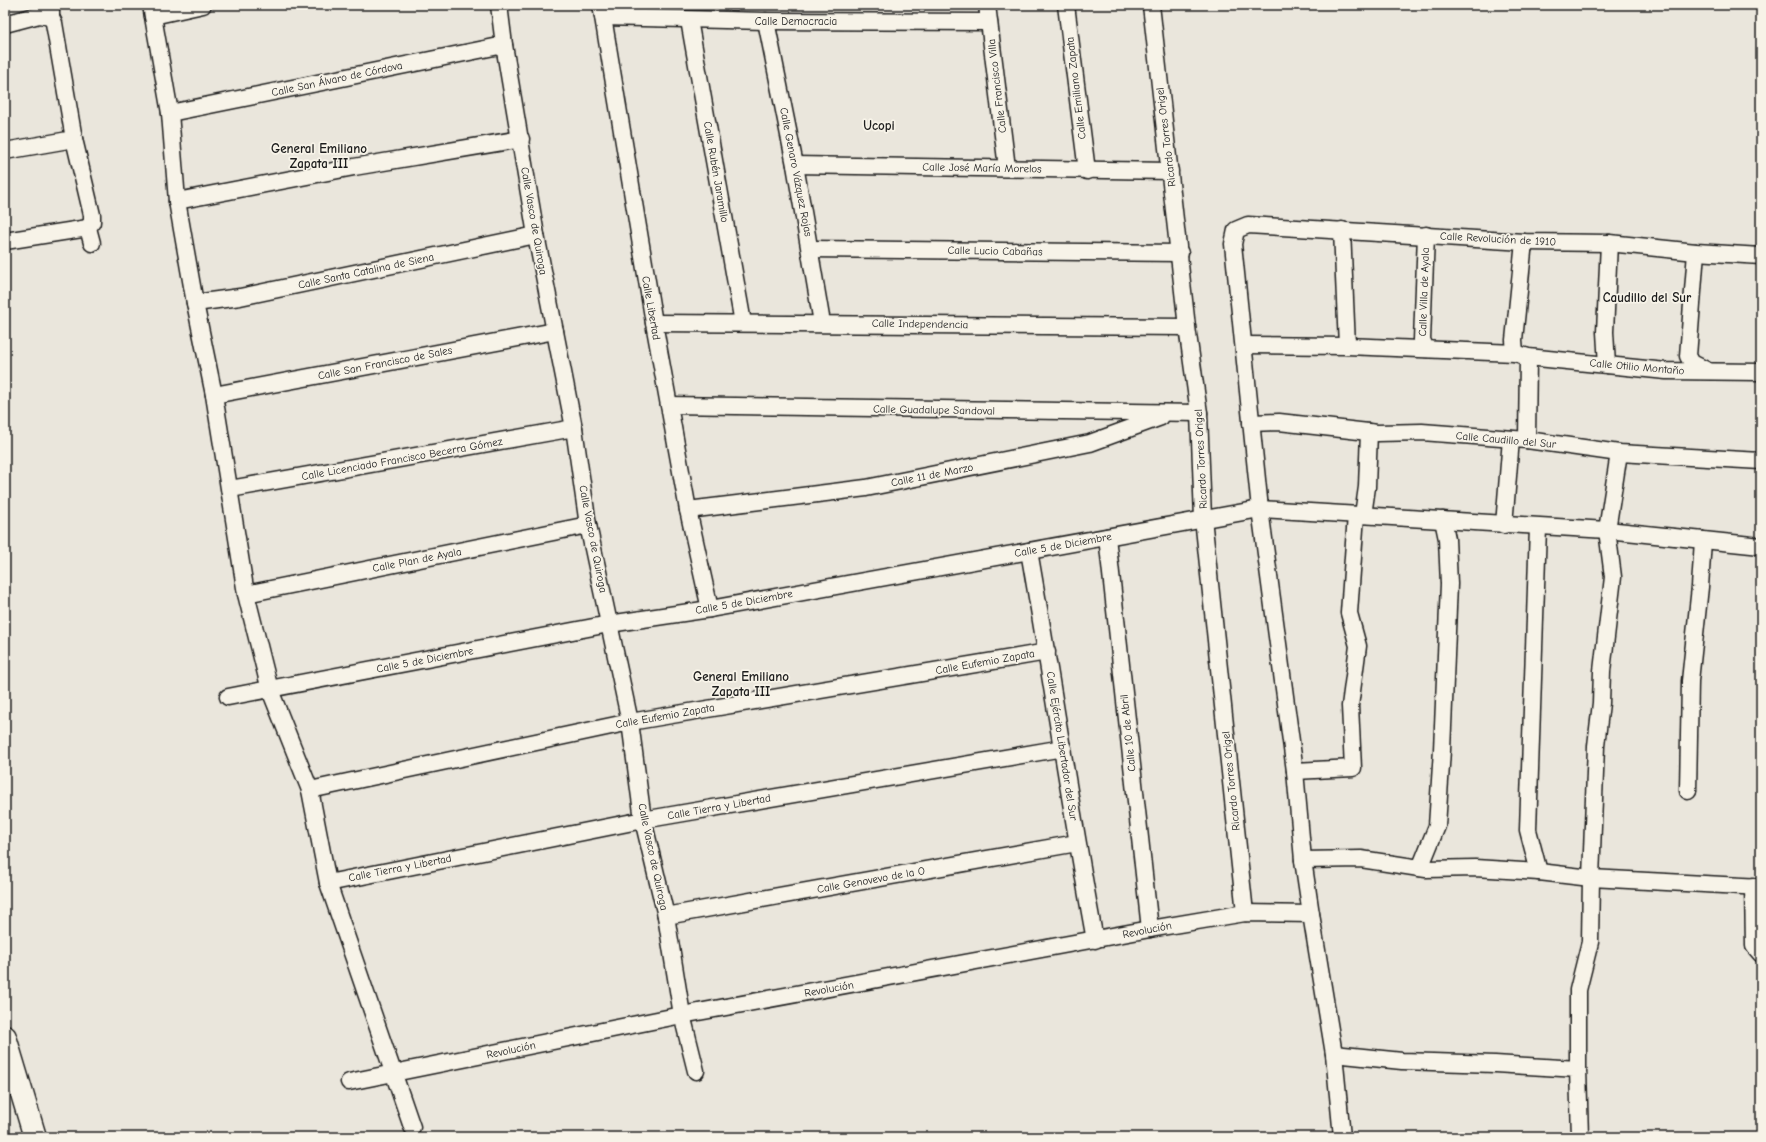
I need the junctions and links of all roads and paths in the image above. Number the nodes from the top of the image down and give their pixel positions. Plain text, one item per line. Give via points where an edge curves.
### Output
1 (203, 5) edge
2 (499, 5) edge
3 (987, 5) edge
4 (1066, 5) edge
5 (1151, 5) edge
6 (152, 10) edge
7 (602, 11) edge
8 (689, 20) junction
9 (766, 22) junction
10 (989, 22) junction
11 (5, 24) edge
12 (504, 45) junction
13 (170, 113) junction
14 (74, 139) junction
15 (521, 139) junction
16 (5, 151) edge
17 (795, 165) junction
18 (1007, 168) junction
19 (1087, 170) junction
20 (1170, 171) junction
21 (177, 200) junction
22 (1342, 230) junction
23 (536, 235) junction
24 (1426, 235) junction
25 (5, 241) edge
26 (1524, 242) junction
27 (1609, 243) junction
28 (810, 249) junction
29 (1696, 252) junction
30 (1180, 253) junction
31 (1761, 256) edge
32 (195, 303) junction
33 (654, 323) junction
34 (743, 323) junction
35 (822, 323) junction
36 (1187, 326) junction
37 (555, 331) junction
38 (1244, 345) junction
39 (1347, 346) junction
40 (1426, 349) junction
41 (1521, 355) junction
42 (1607, 365) junction
43 (1708, 372) junction
44 (1761, 372) edge
45 (214, 395) junction
46 (668, 405) junction
47 (1199, 413) junction
48 (1170, 414) junction
49 (1252, 424) junction
50 (574, 428) junction
51 (1369, 432) junction
52 (1519, 440) junction
53 (1619, 453) junction
54 (1761, 461) edge
55 (230, 489) junction
56 (1260, 509) junction
57 (688, 510) junction
58 (1359, 515) junction
59 (1203, 518) junction
60 (1443, 520) junction
61 (588, 525) junction
62 (1504, 525) junction
63 (1538, 527) junction
64 (1607, 530) junction
65 (1107, 537) junction
66 (1703, 540) junction
67 (1761, 546) edge
68 (1029, 551) junction
69 (246, 594) junction
70 (710, 608) junction
71 (609, 624) junction
72 (1047, 652) junction
73 (270, 690) junction
74 (228, 697) dead end
75 (630, 722) junction
76 (1063, 748) junction
77 (1295, 771) junction
78 (310, 790) junction
79 (1688, 791) dead end
80 (643, 820) junction
81 (1077, 843) junction
82 (1303, 860) junction
83 (1420, 868) junction
84 (1539, 872) junction
85 (1590, 878) junction
86 (328, 883) junction
87 (1757, 887) edge
88 (1244, 913) junction
89 (1311, 914) junction
90 (666, 916) junction
91 (1150, 929) junction
92 (1095, 940) junction
93 (1761, 954) edge
94 (682, 1015) junction
95 (5, 1037) edge
96 (1334, 1054) junction
97 (1578, 1069) junction
98 (696, 1072) dead end
99 (394, 1074) junction
100 (349, 1082) dead end
101 (412, 1127) dead end
102 (35, 1137) edge
103 (1342, 1137) edge
104 (1580, 1137) edge

1 - 6 street
2 - 12 street, Calle Vasco de Quiroga
3 - 10 street, Calle Francisco Villa
4 - 19 street, Calle Emiliano Zapata
5 - 20 street, Ricardo Torres Origel
6 - 13 street
7 - 8 street, Calle Democracia
7 - 33 street, Calle Libertad
8 - 9 street, Calle Democracia
8 - 34 street, Calle Rubén Jaramillo
9 - 10 street, Calle Democracia
9 - 17 street, Calle Genaro Vázquez Rojas
10 - 18 street, Calle Francisco Villa
11 - 14 street via 51,11
12 - 13 street, Calle San Álvaro de Córdova
12 - 15 street, Calle Vasco de Quiroga
13 - 21 street
14 - 16 street
14 - 25 street via 92,215 90,236
15 - 21 street
15 - 23 street, Calle Vasco de Quiroga
17 - 18 street, Calle José María Morelos
17 - 28 street, Calle Genaro Vázquez Rojas
18 - 19 street, Calle José María Morelos
19 - 20 street, Calle José María Morelos
20 - 30 street, Ricardo Torres Origel
21 - 32 street
22 - 24 street, Calle Revolución de 1910
22 - 38 street, Calle Revolución de 1910 via 1248,225 1236,230 1233,244
22 - 39 street
23 - 32 street, Calle Santa Catalina de Siena via 240,297
23 - 37 street, Calle Vasco de Quiroga
24 - 26 street, Calle Revolución de 1910
24 - 40 street, Calle Villa de Ayala via 1422,340
26 - 27 street, Calle Revolución de 1910
26 - 41 street via 1514,340
27 - 29 street, Calle Revolución de 1910
27 - 42 street via 1605,332
28 - 30 street, Calle Lucio Cabañas
28 - 35 street, Calle Genaro Vázquez Rojas
29 - 31 street, Calle Revolución de 1910
29 - 43 street via 1688,356 1692,363
30 - 36 street, Ricardo Torres Origel
32 - 45 street
33 - 34 street, Calle Independencia
33 - 46 street, Calle Libertad
34 - 35 street, Calle Independencia
35 - 36 street, Calle Independencia
36 - 47 street, Ricardo Torres Origel
37 - 45 street, Calle San Francisco de Sales
37 - 50 street, Calle Vasco de Quiroga
38 - 39 street, Calle Otilio Montaño
38 - 49 street
39 - 40 street, Calle Otilio Montaño
40 - 41 street, Calle Otilio Montaño
41 - 42 street, Calle Otilio Montaño
41 - 52 street
42 - 43 street, Calle Otilio Montaño
43 - 44 street, Calle Otilio Montaño
45 - 55 street
46 - 48 street, Calle Guadalupe Sandoval
46 - 57 street, Calle Libertad
47 - 48 street, Calle Guadalupe Sandoval
47 - 59 street, Ricardo Torres Origel
48 - 57 street, Calle 11 de Marzo via 1090,443 866,488
49 - 51 street, Calle Caudillo del Sur via 1280,422
49 - 56 street
50 - 55 street, Calle Licenciado Francisco Becerra Gómez
50 - 61 street, Calle Vasco de Quiroga
51 - 52 street, Calle Caudillo del Sur via 1422,432
51 - 58 street via 1367,486
52 - 53 street, Calle Caudillo del Sur
52 - 62 street
53 - 54 street, Calle Caudillo del Sur
53 - 64 street
55 - 69 street
56 - 58 street, Calle 5 de Diciembre
56 - 59 street, Calle 5 de Diciembre
56 - 77 street
57 - 70 street, Calle Libertad
58 - 60 street, Calle 5 de Diciembre
58 - 77 street via 1349,613 1358,646 1350,706 1353,768
59 - 65 street, Calle 5 de Diciembre
59 - 88 street, Ricardo Torres Origel
60 - 62 street, Calle 5 de Diciembre
60 - 83 street via 1447,539 1449,584 1437,826
61 - 69 street, Calle Plan de Ayala
61 - 71 street, Calle Vasco de Quiroga
62 - 63 street, Calle 5 de Diciembre
63 - 64 street, Calle 5 de Diciembre
63 - 84 street via 1528,830
64 - 66 street, Calle 5 de Diciembre
64 - 85 street via 1612,577 1602,671
65 - 68 street, Calle 5 de Diciembre
65 - 91 street, Calle 10 de Abril
66 - 67 street, Calle 5 de Diciembre
66 - 79 street via 1690,682
68 - 70 street, Calle 5 de Diciembre
68 - 72 street, Calle Ejército Libertador del Sur
69 - 73 street
70 - 71 street, Calle 5 de Diciembre
71 - 73 street, Calle 5 de Diciembre
71 - 75 street, Calle Vasco de Quiroga
72 - 75 street, Calle Eufemio Zapata
72 - 76 street, Calle Ejército Libertador del Sur
73 - 74 street, Calle 5 de Diciembre
73 - 78 street
75 - 78 street, Calle Eufemio Zapata
75 - 80 street, Calle Vasco de Quiroga
76 - 80 street, Calle Tierra y Libertad
76 - 81 street, Calle Ejército Libertador del Sur
77 - 82 street
78 - 86 street
80 - 86 street, Calle Tierra y Libertad
80 - 90 street, Calle Vasco de Quiroga
81 - 90 street, Calle Genovevo de la O
81 - 92 street, Calle Ejército Libertador del Sur
82 - 83 street via 1361,860
82 - 89 street
83 - 84 street
84 - 85 street
85 - 87 street
85 - 97 street via 1590,942 1578,990
86 - 99 street
87 - 93 street via 1754,946
88 - 89 street, Revolución
88 - 91 street, Revolución
89 - 96 street
90 - 94 street, Calle Vasco de Quiroga
91 - 92 street, Revolución
92 - 94 street, Revolución
94 - 98 street, Calle Vasco de Quiroga
94 - 99 street, Revolución
95 - 102 street
96 - 97 street via 1402,1061
96 - 103 street
97 - 104 street
99 - 100 street, Revolución
99 - 101 street

